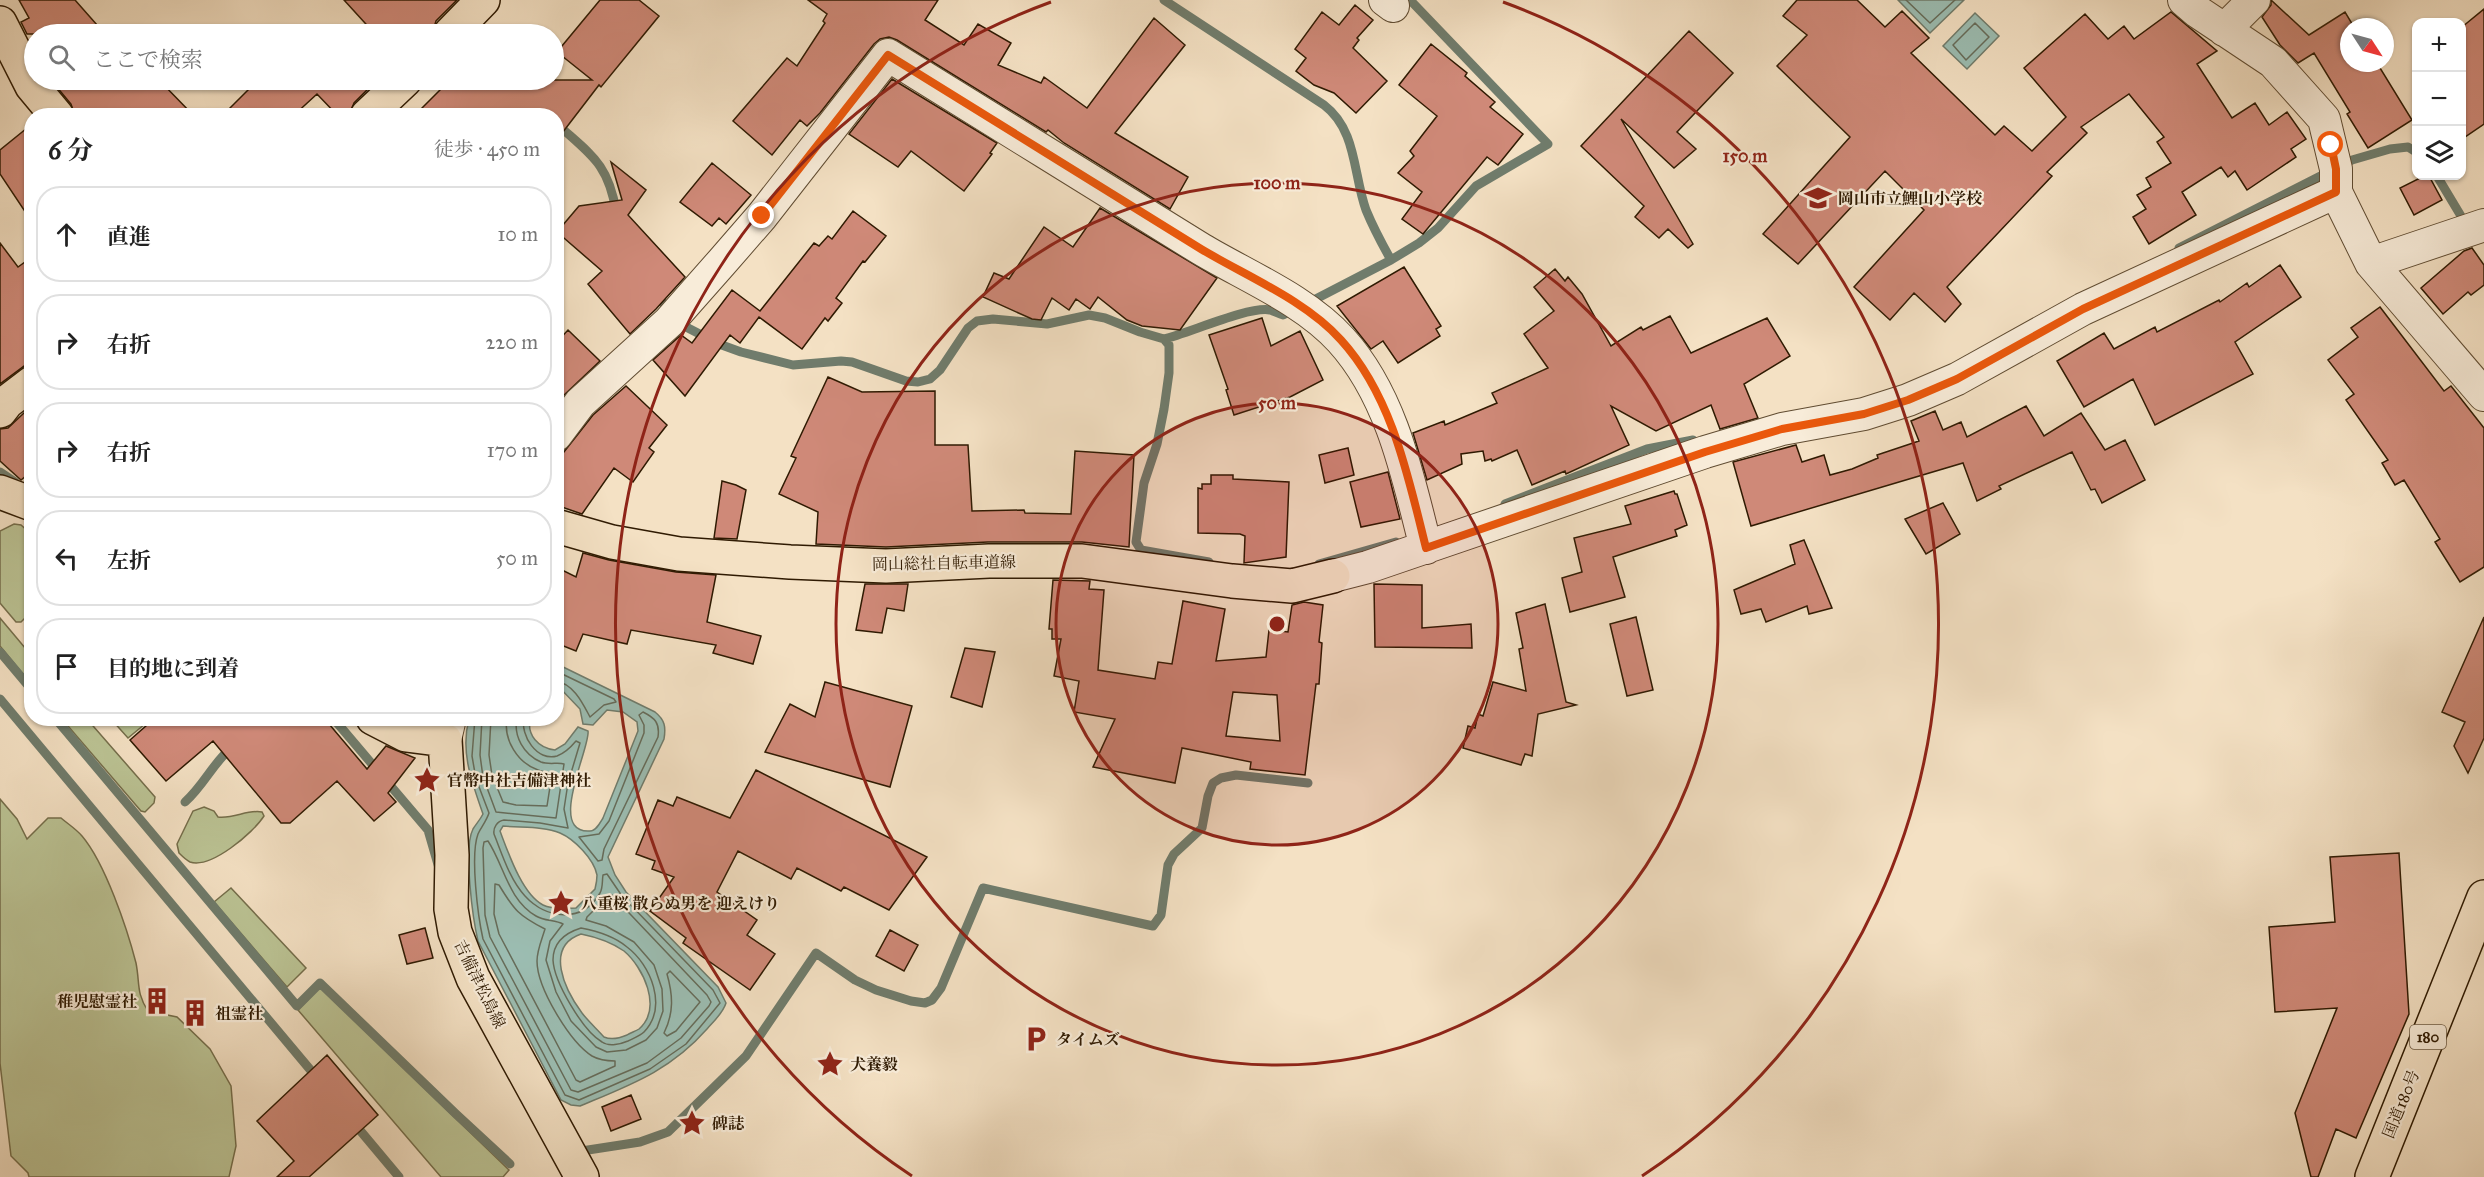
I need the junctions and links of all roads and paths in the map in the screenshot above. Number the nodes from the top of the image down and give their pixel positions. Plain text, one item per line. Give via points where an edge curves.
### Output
1 (483, 0) edge
2 (2184, 0) edge
3 (2254, 0) edge
4 (0, 23) edge
5 (460, 24) edge
6 (2224, 30) junction
7 (24, 70) edge
8 (35, 90) edge
9 (394, 90) edge
10 (50, 108) edge
11 (375, 108) edge
12 (2336, 192) junction
13 (2484, 225) edge
14 (2371, 263) junction
15 (24, 389) edge
16 (2484, 395) edge
17 (0, 411) edge
18 (564, 424) edge
19 (0, 492) edge
20 (24, 501) edge
21 (564, 528) edge
22 (1426, 548) junction
23 (1333, 576) joint
24 (389, 726) edge
25 (447, 729) edge
26 (2484, 897) edge
27 (582, 1177) edge
28 (2372, 1177) edge

1 - 5 main road
2 - 6 street
3 - 6 street
4 - 7 main road
6 - 12 street via 2272,62 2324,119 2336,169
8 - 10 main road
9 - 11 main road
12 - 14 street
12 - 22 street via 2083,309 1957,379 1908,400 1864,414 1782,429 1716,449
13 - 14 street
14 - 16 street
15 - 17 main road
18 - 22 street via 580,403 669,322 762,216 888,55 1314,315 1341,340 1372,383 1404,460
19 - 20 main road
21 - 23 main road, 岡山総社自転車道線 via 679,554 789,562 886,566 1083,561 1292,586
22 - 23 street
24 - 25 main road, 吉備津松島線 via 406,735
25 - 27 main road, 吉備津松島線 via 451,909 455,932 473,978
26 - 28 main road, 国道180号 / 180

